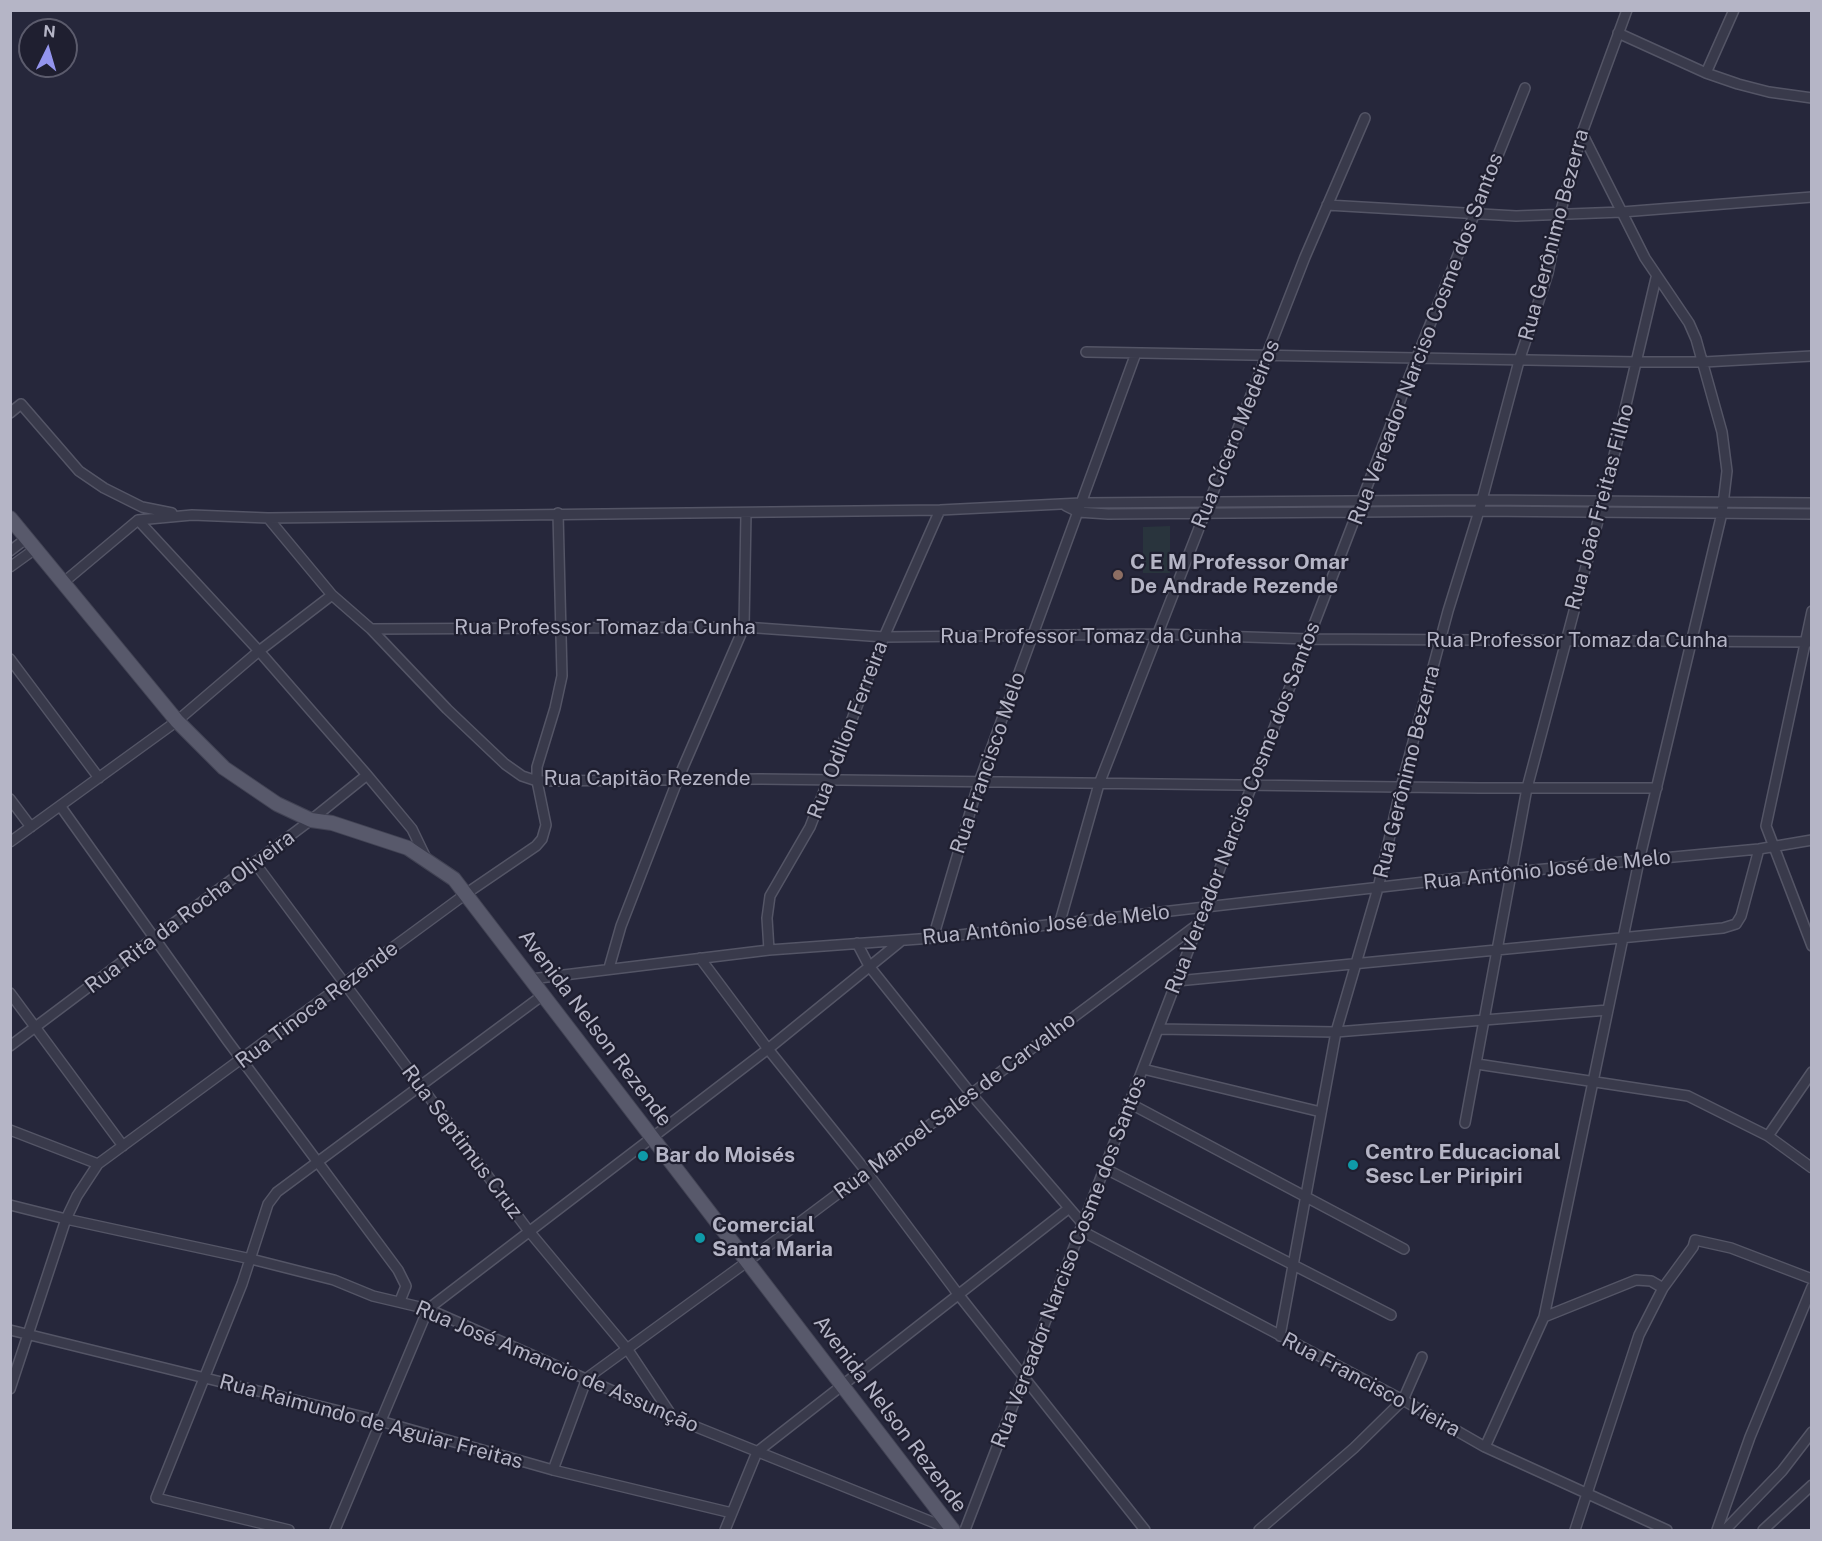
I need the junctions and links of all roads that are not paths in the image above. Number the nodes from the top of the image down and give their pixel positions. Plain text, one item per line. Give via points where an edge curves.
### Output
1 (1627, 10) edge
2 (1734, 10) edge
3 (1618, 33) junction
4 (1706, 73) junction
5 (1525, 87) dead end
6 (1812, 98) edge
7 (1365, 118) dead end
8 (1582, 133) junction
9 (1812, 197) edge
10 (1327, 205) junction
11 (1622, 212) junction
12 (1560, 214) junction
13 (1474, 215) junction
14 (1656, 278) junction
15 (1086, 352) dead end
16 (1136, 353) junction
17 (1267, 356) junction
18 (1812, 356) edge
19 (1417, 357) junction
20 (1519, 361) junction
21 (1638, 362) junction
22 (1704, 362) junction
23 (10, 413) edge
24 (1482, 500) junction
25 (1362, 502) junction
26 (1603, 502) junction
27 (1724, 502) junction
28 (1812, 503) edge
29 (1080, 508) junction
30 (1206, 508) junction
31 (940, 510) junction
32 (1479, 511) junction
33 (558, 513) junction
34 (746, 513) junction
35 (1357, 513) junction
36 (1600, 513) junction
37 (1722, 513) junction
38 (1812, 514) edge
39 (182, 516) junction
40 (10, 518) edge
41 (268, 518) junction
42 (138, 520) junction
43 (31, 543) junction
44 (10, 551) edge
45 (10, 567) edge
46 (64, 582) junction
47 (332, 595) junction
48 (1812, 611) edge
49 (562, 626) junction
50 (744, 627) junction
51 (371, 629) junction
52 (1156, 634) junction
53 (1033, 637) junction
54 (884, 638) junction
55 (1309, 639) junction
56 (1440, 640) junction
57 (1564, 641) junction
58 (1808, 642) edge
59 (1690, 643) junction
60 (259, 651) junction
61 (10, 659) edge
62 (177, 721) junction
63 (367, 775) junction
64 (99, 778) junction
65 (678, 779) junction
66 (830, 779) junction
67 (537, 781) junction
68 (979, 782) junction
69 (1099, 784) junction
70 (1253, 786) junction
71 (1401, 787) junction
72 (1527, 788) junction
73 (1657, 788) junction
74 (10, 799) edge
75 (61, 807) junction
76 (311, 820) junction
77 (31, 827) junction
78 (1812, 840) edge
79 (10, 842) edge
80 (1772, 845) junction
81 (1759, 849) junction
82 (426, 858) junction
83 (1639, 861) junction
84 (255, 862) junction
85 (1513, 872) junction
86 (1377, 888) junction
87 (466, 893) junction
88 (1205, 908) junction
89 (1198, 924) junction
90 (1059, 925) junction
91 (155, 936) junction
92 (933, 938) junction
93 (1623, 938) junction
94 (901, 941) junction
95 (857, 943) junction
96 (1812, 946) edge
97 (769, 950) junction
98 (1498, 951) junction
99 (700, 958) junction
100 (1355, 963) junction
101 (870, 966) junction
102 (609, 968) junction
103 (531, 979) junction
104 (1176, 981) junction
105 (343, 984) junction
106 (10, 993) edge
107 (543, 995) junction
108 (1608, 1010) junction
109 (1482, 1020) junction
110 (37, 1028) junction
111 (1158, 1029) junction
112 (1336, 1032) junction
113 (10, 1046) edge
114 (768, 1049) junction
115 (243, 1060) junction
116 (1477, 1064) junction
117 (1143, 1069) junction
118 (1812, 1072) edge
119 (1593, 1080) junction
120 (422, 1087) junction
121 (972, 1095) junction
122 (1129, 1103) junction
123 (1321, 1112) junction
124 (1465, 1123) dead end
125 (10, 1130) edge
126 (1768, 1136) junction
127 (651, 1137) junction
128 (123, 1146) junction
129 (317, 1161) junction
130 (98, 1164) junction
131 (1104, 1168) junction
132 (1812, 1168) edge
133 (866, 1171) junction
134 (1306, 1197) junction
135 (10, 1204) edge
136 (1068, 1209) junction
137 (66, 1219) junction
138 (1082, 1227) junction
139 (528, 1230) junction
140 (1404, 1250) dead end
141 (251, 1259) junction
142 (748, 1262) junction
143 (1294, 1264) junction
144 (1812, 1279) edge
145 (1812, 1287) edge
146 (1663, 1288) junction
147 (958, 1294) junction
148 (400, 1301) junction
149 (428, 1309) junction
150 (1391, 1315) dead end
151 (1544, 1317) junction
152 (10, 1330) edge
153 (29, 1334) junction
154 (1280, 1336) junction
155 (628, 1350) junction
156 (1422, 1357) dead end
157 (1024, 1377) junction
158 (205, 1378) junction
159 (587, 1378) junction
160 (841, 1384) junction
161 (10, 1389) edge
162 (1402, 1400) junction
163 (674, 1418) junction
164 (380, 1421) junction
165 (1812, 1432) edge
166 (1485, 1447) junction
167 (757, 1452) junction
168 (553, 1470) junction
169 (1812, 1485) edge
170 (1586, 1495) junction
171 (732, 1513) junction
172 (289, 1530) edge
173 (335, 1530) edge
174 (725, 1530) edge
175 (953, 1530) edge
176 (965, 1530) edge
177 (1145, 1530) edge
178 (1259, 1530) edge
179 (1575, 1530) edge
180 (1667, 1530) edge
181 (1717, 1530) edge
182 (1725, 1530) edge
183 (1763, 1530) edge

1 - 3 street, Rua Gerônimo Bezerra
2 - 4 street
3 - 4 street
3 - 8 street, Rua Gerônimo Bezerra
4 - 6 street via 1770,92
5 - 13 street, Rua Vereador Narciso Cosme dos Santos
7 - 10 street, Rua Cícero Medeiros
8 - 11 street
8 - 12 street, Rua Gerônimo Bezerra
9 - 11 street
10 - 13 street
10 - 17 street, Rua Cícero Medeiros
11 - 12 street
11 - 14 street
12 - 13 street
12 - 20 street, Rua Gerônimo Bezerra via 1548,273
13 - 19 street, Rua Vereador Narciso Cosme dos Santos
14 - 21 street, Rua João Freitas Filho
14 - 22 street via 1689,323
15 - 16 street
16 - 17 street
16 - 29 street, Rua Francisco Melo
17 - 19 street
17 - 30 street, Rua Cícero Medeiros
18 - 22 street
19 - 20 street
19 - 25 street, Rua Vereador Narciso Cosme dos Santos
20 - 21 street
20 - 24 street, Rua Gerônimo Bezerra
21 - 22 street
21 - 26 street, Rua João Freitas Filho
22 - 27 street via 1726,453
23 - 39 street via 21,404 79,471 104,488 142,507
24 - 25 street
24 - 26 street
24 - 32 street, Rua Gerônimo Bezerra
25 - 30 street
25 - 35 street, Rua Vereador Narciso Cosme dos Santos
26 - 27 street
26 - 36 street, Rua João Freitas Filho
27 - 28 street
27 - 37 street
29 - 30 street
29 - 31 street via 1065,505
29 - 53 street, Rua Francisco Melo
30 - 35 street
30 - 52 street, Rua Cícero Medeiros
31 - 34 street
31 - 54 street, Rua Odilon Ferreira
32 - 35 street
32 - 36 street
32 - 56 street, Rua Gerônimo Bezerra
33 - 34 street
33 - 41 street
33 - 49 street
34 - 50 street
35 - 55 street, Rua Vereador Narciso Cosme dos Santos
36 - 37 street
36 - 57 street, Rua João Freitas Filho
37 - 38 street
37 - 59 street
39 - 41 street
39 - 42 street
40 - 43 main road, Avenida Nelson Rezende
41 - 47 street, Rua Capitão Rezende
42 - 46 street
42 - 60 street
43 - 44 street
43 - 45 street
43 - 46 main road, Avenida Nelson Rezende
46 - 62 main road, Avenida Nelson Rezende
47 - 51 street, Rua Capitão Rezende
47 - 60 street
48 - 58 street
49 - 50 street, Rua Professor Tomaz da Cunha
49 - 51 street, Rua Professor Tomaz da Cunha
49 - 67 street via 560,690 539,758
50 - 54 street, Rua Professor Tomaz da Cunha
50 - 65 street
51 - 67 street, Rua Capitão Rezende via 486,747 516,772
52 - 53 street, Rua Professor Tomaz da Cunha
52 - 55 street, Rua Professor Tomaz da Cunha
52 - 69 street, Rua Cícero Medeiros
53 - 54 street, Rua Professor Tomaz da Cunha
53 - 68 street, Rua Francisco Melo
54 - 66 street, Rua Odilon Ferreira
55 - 56 street, Rua Professor Tomaz da Cunha
55 - 70 street, Rua Vereador Narciso Cosme dos Santos
56 - 57 street, Rua Professor Tomaz da Cunha
56 - 71 street, Rua Gerônimo Bezerra
57 - 59 street, Rua Professor Tomaz da Cunha
57 - 72 street, Rua João Freitas Filho
58 - 59 street, Rua Professor Tomaz da Cunha
58 - 80 street via 1766,820
59 - 73 street
60 - 62 street
60 - 63 street
61 - 64 street
62 - 64 street
62 - 76 main road, Avenida Nelson Rezende via 224,768 277,804
63 - 76 street, Rua Rita da Rocha Oliveira
63 - 82 street via 412,829
64 - 75 street
65 - 66 street, Rua Capitão Rezende
65 - 67 street, Rua Capitão Rezende
65 - 102 street via 621,926
66 - 68 street, Rua Capitão Rezende
66 - 97 street, Rua Odilon Ferreira via 800,849 770,896 766,918
67 - 87 street, Rua Tinoca Rezende via 546,830 536,846
68 - 69 street, Rua Capitão Rezende
68 - 92 street, Rua Francisco Melo
69 - 70 street, Rua Capitão Rezende
69 - 90 street, Rua Cícero Medeiros
70 - 71 street, Rua Capitão Rezende
70 - 88 street, Rua Vereador Narciso Cosme dos Santos
71 - 72 street, Rua Capitão Rezende
71 - 86 street, Rua Gerônimo Bezerra
72 - 73 street, Rua Capitão Rezende
72 - 85 street, Rua João Freitas Filho
73 - 83 street
74 - 77 street
75 - 77 street
75 - 91 street
76 - 82 main road, Avenida Nelson Rezende via 391,842
76 - 84 street, Rua Rita da Rocha Oliveira
77 - 79 street
78 - 80 street, Rua Antônio José de Melo
80 - 81 street, Rua Antônio José de Melo
80 - 96 street
81 - 83 street, Rua Antônio José de Melo
81 - 93 street via 1739,922 1723,928
82 - 87 main road, Avenida Nelson Rezende
83 - 85 street, Rua Antônio José de Melo
83 - 93 street
84 - 91 street, Rua Rita da Rocha Oliveira
84 - 105 street, Rua Septimus Cruz
85 - 86 street, Rua Antônio José de Melo
85 - 98 street, Rua João Freitas Filho
86 - 88 street, Rua Antônio José de Melo
86 - 100 street, Rua Gerônimo Bezerra
87 - 103 main road, Avenida Nelson Rezende
87 - 105 street, Rua Tinoca Rezende
88 - 89 street, Rua Vereador Narciso Cosme dos Santos
88 - 90 street, Rua Antônio José de Melo
89 - 104 street, Rua Vereador Narciso Cosme dos Santos
89 - 121 street, Rua Manoel Sales de Carvalho
90 - 92 street, Rua Antônio José de Melo
91 - 110 street, Rua Rita da Rocha Oliveira
91 - 115 street
92 - 94 street, Rua Antônio José de Melo
93 - 98 street
93 - 108 street
94 - 95 street, Rua Antônio José de Melo
94 - 101 street
95 - 97 street, Rua Antônio José de Melo
95 - 101 street, Rua Francisco Vieira
97 - 99 street, Rua Antônio José de Melo
98 - 100 street
98 - 109 street, Rua João Freitas Filho
99 - 102 street, Rua Antônio José de Melo
99 - 114 street
100 - 104 street
100 - 112 street, Rua Gerônimo Bezerra
101 - 114 street
101 - 121 street, Rua Francisco Vieira
102 - 103 street, Rua Antônio José de Melo
103 - 107 main road, Avenida Nelson Rezende
104 - 111 street, Rua Vereador Narciso Cosme dos Santos
105 - 115 street, Rua Tinoca Rezende
105 - 120 street, Rua Septimus Cruz
106 - 110 street
107 - 120 street
107 - 127 main road, Avenida Nelson Rezende
108 - 109 street
108 - 119 street
109 - 112 street
109 - 116 street, Rua João Freitas Filho
110 - 113 street, Rua Rita da Rocha Oliveira
110 - 128 street
111 - 112 street
111 - 117 street, Rua Vereador Narciso Cosme dos Santos
112 - 123 street, Rua Gerônimo Bezerra
114 - 127 street
114 - 133 street
115 - 128 street, Rua Tinoca Rezende
115 - 129 street
116 - 119 street
116 - 124 street, Rua João Freitas Filho
117 - 122 street, Rua Vereador Narciso Cosme dos Santos
117 - 123 street
118 - 126 street
119 - 126 street via 1688,1096
119 - 151 street
120 - 129 street
120 - 139 street, Rua Septimus Cruz
121 - 133 street, Rua Manoel Sales de Carvalho
121 - 136 street, Rua Francisco Vieira
122 - 131 street, Rua Vereador Narciso Cosme dos Santos
122 - 134 street
123 - 134 street, Rua Gerônimo Bezerra
125 - 130 street
126 - 132 street
127 - 139 street
127 - 142 main road, Avenida Nelson Rezende
128 - 130 street, Rua Tinoca Rezende
129 - 141 street via 271,1198
129 - 148 street via 404,1280 406,1288
130 - 137 street
131 - 138 street, Rua Vereador Narciso Cosme dos Santos
131 - 143 street
133 - 142 street, Rua Manoel Sales de Carvalho
133 - 147 street
134 - 140 street
134 - 143 street, Rua Gerônimo Bezerra
135 - 137 street, Rua José Amancio de Assunção
136 - 138 street, Rua Francisco Vieira
136 - 147 street
137 - 141 street, Rua José Amancio de Assunção
137 - 153 street
138 - 154 street, Rua Francisco Vieira
138 - 157 street, Rua Vereador Narciso Cosme dos Santos
139 - 149 street
139 - 155 street, Rua Septimus Cruz
141 - 148 street, Rua José Amancio de Assunção
141 - 158 street
142 - 155 street, Rua Manoel Sales de Carvalho
142 - 160 main road, Avenida Nelson Rezende
143 - 150 street
143 - 154 street, Rua Gerônimo Bezerra
144 - 146 street via 1731,1248 1695,1240
145 - 181 street via 1750,1437
146 - 151 street via 1651,1281 1636,1280
146 - 170 street via 1639,1335
147 - 157 street
147 - 160 street
148 - 149 street, Rua José Amancio de Assunção
149 - 159 street, Rua José Amancio de Assunção
149 - 164 street
151 - 166 street
152 - 153 street, Rua Raimundo de Aguiar Freitas
153 - 158 street, Rua Raimundo de Aguiar Freitas
153 - 161 street
154 - 162 street, Rua Francisco Vieira
155 - 159 street, Rua Manoel Sales de Carvalho
155 - 163 street, Rua Septimus Cruz
156 - 162 street
157 - 176 street, Rua Vereador Narciso Cosme dos Santos
157 - 177 street
158 - 164 street, Rua Raimundo de Aguiar Freitas
158 - 172 street via 156,1498
159 - 163 street, Rua José Amancio de Assunção
159 - 168 street
160 - 167 street
160 - 175 main road, Avenida Nelson Rezende
162 - 166 street, Rua Francisco Vieira
162 - 178 street via 1354,1449
163 - 167 street, Rua José Amancio de Assunção
164 - 168 street, Rua Raimundo de Aguiar Freitas
164 - 173 street
165 - 182 street via 1782,1471
166 - 170 street, Rua Francisco Vieira
167 - 171 street
167 - 175 street, Rua José Amancio de Assunção
168 - 171 street, Rua Raimundo de Aguiar Freitas
169 - 183 street
170 - 179 street
170 - 180 street, Rua Francisco Vieira
171 - 174 street

